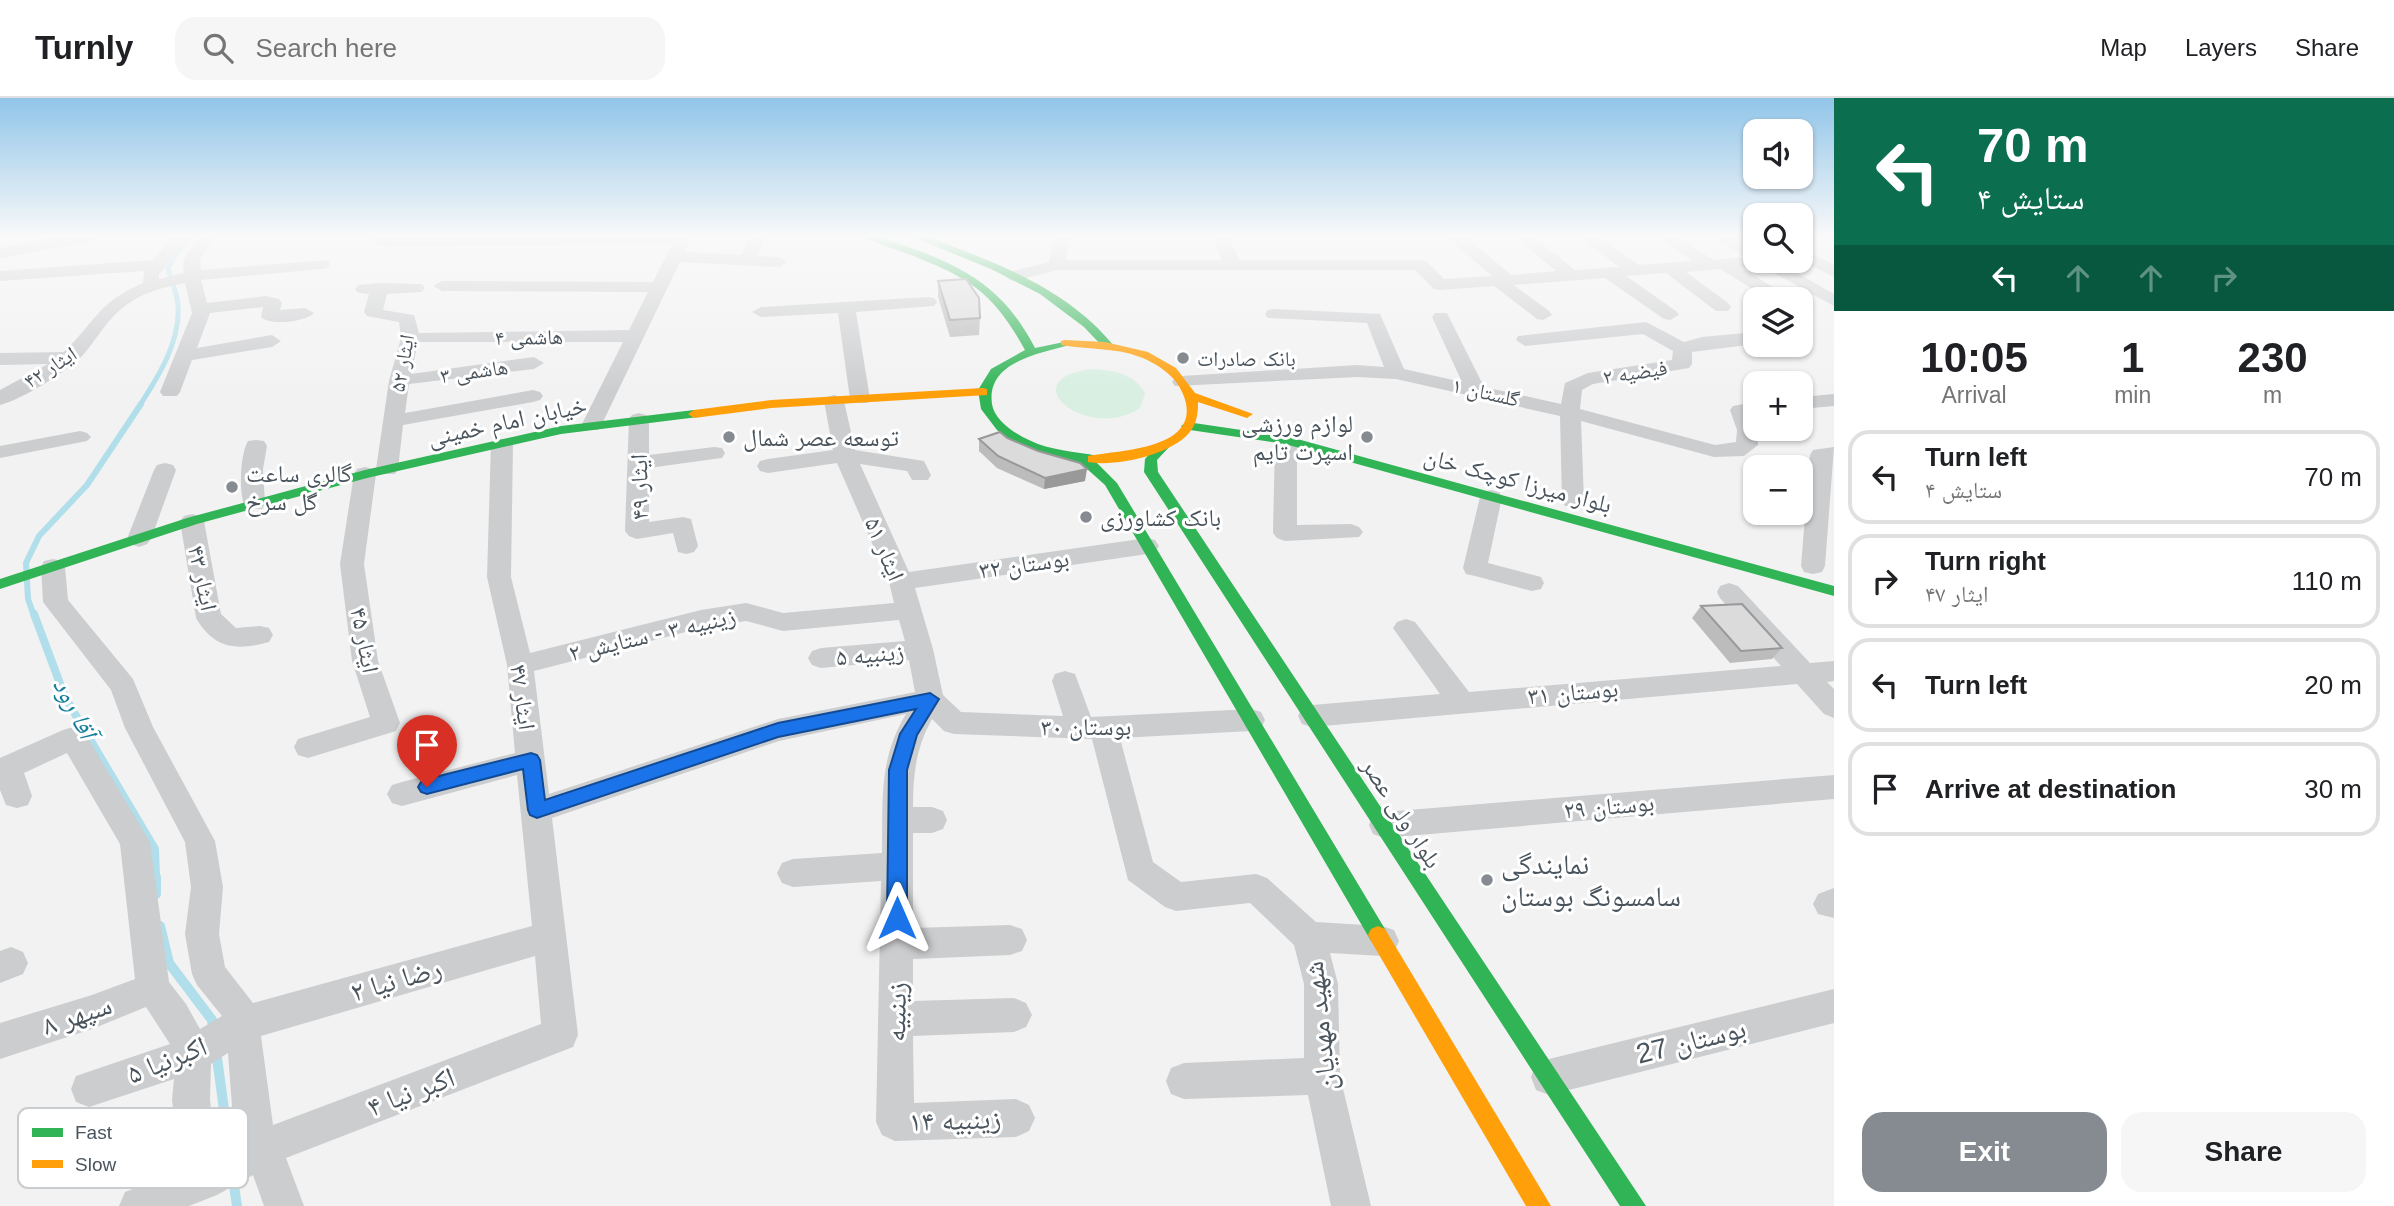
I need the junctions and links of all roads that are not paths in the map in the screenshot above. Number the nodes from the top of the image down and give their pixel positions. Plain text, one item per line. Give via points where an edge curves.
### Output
1 (659, 287) edge
2 (141, 288) edge
3 (191, 288) edge
4 (416, 288) dead end
5 (987, 288) edge
6 (1035, 288) edge
7 (1512, 288) edge
8 (1631, 288) edge
9 (1696, 288) edge
10 (1811, 288) edge
11 (371, 289) joint
12 (1834, 301) edge
13 (928, 302) dead end
14 (846, 307) junction
15 (1722, 307) dead end
16 (199, 309) junction
17 (1073, 310) junction
18 (761, 312) dead end
19 (304, 313) dead end
20 (1013, 313) junction
21 (1274, 314) dead end
22 (1543, 315) dead end
23 (1670, 315) dead end
24 (1441, 317) dead end
25 (1068, 326) dead end
26 (1038, 328) dead end
27 (232, 332) dead end
28 (635, 336) junction
29 (423, 338) dead end
30 (474, 338) junction
31 (1743, 339) edge
32 (1525, 340) dead end
33 (272, 341) dead end
34 (189, 346) junction
35 (1108, 346) junction
36 (1030, 349) junction
37 (1682, 349) junction
38 (69, 358) junction
39 (0, 359) edge
40 (534, 363) dead end
41 (470, 372) junction
42 (1396, 373) junction
43 (414, 379) dead end
44 (1186, 388) junction
45 (1475, 388) junction
46 (170, 392) dead end
47 (984, 392) junction
48 (533, 396) dead end
49 (0, 398) edge
50 (860, 399) junction
51 (1834, 400) edge
52 (834, 401) junction
53 (1813, 402) edge
54 (468, 407) junction
55 (1570, 412) junction
56 (639, 419) junction
57 (393, 421) junction
58 (591, 426) junction
59 (1187, 426) junction
60 (1275, 426) junction
61 (80, 437) dead end
62 (1747, 441) edge
63 (502, 443) junction
64 (1165, 445) junction
65 (256, 446) dead end
66 (0, 452) edge
67 (714, 453) dead end
68 (1828, 454) edge
69 (845, 455) junction
70 (1063, 456) junction
71 (638, 463) junction
72 (768, 466) dead end
73 (1444, 467) dead end
74 (166, 470) dead end
75 (376, 472) junction
76 (920, 475) dead end
77 (1491, 496) junction
78 (1573, 501) dead end
79 (254, 504) junction
80 (192, 521) junction
81 (1351, 532) dead end
82 (139, 539) junction
83 (686, 546) dead end
84 (1147, 546) junction
85 (52, 567) junction
86 (1816, 567) edge
87 (901, 582) junction
88 (1532, 583) dead end
89 (0, 584) edge
90 (1834, 591) edge
91 (1729, 592) dead end
92 (909, 610) junction
93 (1406, 628) dead end
94 (260, 635) dead end
95 (920, 649) junction
96 (821, 658) dead end
97 (520, 665) junction
98 (1834, 671) edge
99 (1803, 674) junction
100 (1065, 681) dead end
101 (930, 699) junction
102 (1461, 702) junction
103 (1834, 708) edge
104 (1312, 716) junction
105 (1251, 720) junction
106 (1092, 728) junction
107 (73, 738) joint
108 (308, 747) dead end
109 (531, 760) junction
110 (4, 769) edge
111 (1834, 787) edge
112 (401, 793) dead end
113 (17, 796) dead end
114 (537, 810) junction
115 (898, 820) junction
116 (932, 820) dead end
117 (1384, 825) junction
118 (897, 866) junction
119 (793, 873) dead end
120 (550, 936) junction
121 (1309, 937) junction
122 (1010, 940) dead end
123 (1382, 941) junction
124 (897, 944) junction
125 (153, 988) junction
126 (1834, 1006) edge
127 (1014, 1015) dead end
128 (896, 1019) junction
129 (241, 1024) junction
130 (560, 1035) joint
131 (0, 1041) edge
132 (194, 1054) junction
133 (1322, 1076) junction
134 (1549, 1077) junction
135 (1184, 1081) dead end
136 (89, 1089) dead end
137 (192, 1108) edge
138 (1016, 1118) dead end
139 (895, 1122) joint
140 (262, 1148) junction
141 (248, 1156) edge
142 (185, 1188) edge
143 (139, 1206) edge
144 (284, 1206) edge
145 (1351, 1206) edge
146 (1539, 1206) edge
147 (1634, 1206) edge

1 - 28 street
2 - 38 street, ایثار ۴۲ via 108,311
3 - 16 street
4 - 11 street
5 - 20 main road
6 - 17 main road
7 - 22 street
8 - 23 street
9 - 15 street
10 - 12 street
11 - 57 street, ایثار ۵۲ via 373,312 408,319 410,338
13 - 14 street
14 - 18 street
14 - 50 street
16 - 19 street via 267,301 273,303 270,317
16 - 34 street
17 - 25 main road via 1074,320
17 - 35 main road
20 - 26 main road
20 - 36 main road
21 - 42 street via 1374,318
24 - 45 street
27 - 34 street
28 - 30 street, هاشمی ۴
28 - 58 street
29 - 30 street, هاشمی ۴
30 - 41 street
31 - 37 street, فیضیه ۲
32 - 37 street via 1646,328
33 - 34 street
34 - 46 street
35 - 36 main road via 1065,343
35 - 44 main road via 1154,360
36 - 47 main road via 994,370
37 - 55 street, فیضیه ۲ via 1682,364 1580,383 1573,387
38 - 39 street
38 - 49 street, ایثار ۴۲
40 - 41 street, هاشمی ۳
41 - 43 street, هاشمی ۳
41 - 54 street
42 - 44 street, گلستان ۱ via 1357,371
42 - 45 street, گلستان ۱
44 - 59 main road via 1193,410
44 - 60 main road, بلوار میرزا کوچک خان via 1211,404
45 - 55 street, گلستان ۱
47 - 50 main road, خیابان امام خمینی
47 - 70 main road via 987,410 1004,431
48 - 54 street
50 - 52 main road, خیابان امام خمینی
51 - 53 street
52 - 56 main road, خیابان امام خمینی
52 - 69 street, ایثار ۵۱
54 - 57 street
55 - 62 street, گلستان ۱ via 1714,451 1736,451
55 - 78 street, فیضیه ۲
56 - 58 main road, خیابان امام خمینی
56 - 71 street, ایثار ۴۹
57 - 75 street, ایثار ۵۲
58 - 63 main road, خیابان امام خمینی
59 - 60 main road, بلوار میرزا کوچک خان
59 - 64 main road
60 - 73 main road, بلوار میرزا کوچک خان
60 - 77 main road, بلوار میرزا کوچک خان
60 - 81 street via 1284,533
61 - 66 street
63 - 75 main road, خیابان امام خمینی
63 - 97 street, ایثار ۴۷ via 499,577
64 - 70 main road via 1113,459
64 - 104 main road, بلوار ولی عصر via 1151,459 1152,472
65 - 79 street
67 - 71 street
68 - 86 street
69 - 72 street
69 - 76 street via 916,466
69 - 87 street, ایثار ۵۱
70 - 84 main road via 1091,465 1107,478
71 - 83 street, ایثار ۴۹ via 637,531 683,524
74 - 82 street
75 - 79 main road, خیابان امام خمینی
75 - 108 street, ایثار ۴۵ via 352,564 365,661 386,723
77 - 88 street via 1475,568
77 - 90 main road, بلوار میرزا کوچک خان
79 - 80 main road, خیابان امام خمینی
80 - 82 main road, خیابان امام خمینی
80 - 94 street, ایثار ۴۳ via 209,618 230,638
82 - 85 main road, خیابان امام خمینی
84 - 87 street, بوستان ۳۲
84 - 105 main road
85 - 89 main road, خیابان امام خمینی
85 - 129 street via 56,602 123,685 139,728 200,841 207,887 202,934 209,974 238,1009
87 - 92 street, ایثار ۵۱
91 - 99 street
92 - 95 street, ایثار ۵۱
92 - 97 street, زینبیه ۳ - ستایش ۲ via 783,622 746,612
93 - 102 street
95 - 96 street, زینبیه ۵
95 - 101 street, ایثار ۵۱
97 - 109 street, ایثار ۴۷
98 - 99 street, بوستان ۳۱
99 - 102 street, بوستان ۳۱
99 - 103 street
100 - 106 street, شهید مهدیان
101 - 106 street, بوستان ۳۰ via 954,723
101 - 114 street via 778,730
101 - 115 street, زینبیه via 909,734 898,770
102 - 104 street, بوستان ۳۱
104 - 117 main road, بلوار ولی عصر
105 - 106 street, بوستان ۳۰
105 - 123 main road
106 - 121 street, شهید مهدیان via 1139,870 1176,897 1256,888
107 - 110 street
107 - 125 street via 135,842
109 - 112 street
109 - 114 street, ایثار ۴۷
110 - 113 street
111 - 117 street, بوستان ۲۹
114 - 120 street, ایثار ۴۷
115 - 116 street
115 - 118 street, زینبیه
117 - 134 main road, بلوار ولی عصر
118 - 119 street
118 - 124 street, زینبیه
120 - 129 street, رضا نیا ۲
120 - 130 street, ایثار ۴۷
121 - 123 street
121 - 133 street, شهید مهدیان via 1321,984
122 - 124 street
123 - 146 main road
124 - 128 street, زینبیه
125 - 131 street, سپهر ۸
125 - 132 street
126 - 134 street, بوستان 27
127 - 128 street
128 - 139 street, زینبیه
129 - 132 street, اکبرنیا ۵
129 - 140 street via 252,1119
130 - 140 street, اکبر نیا ۴
132 - 136 street, اکبرنیا ۵
132 - 137 street
133 - 135 street
133 - 145 street, شهید مهدیان
134 - 147 main road, بلوار ولی عصر
138 - 139 street, زینبیه ۱۴
140 - 141 street, اکبر نیا ۴
140 - 144 street
142 - 143 street, اکبر نیا ۴

